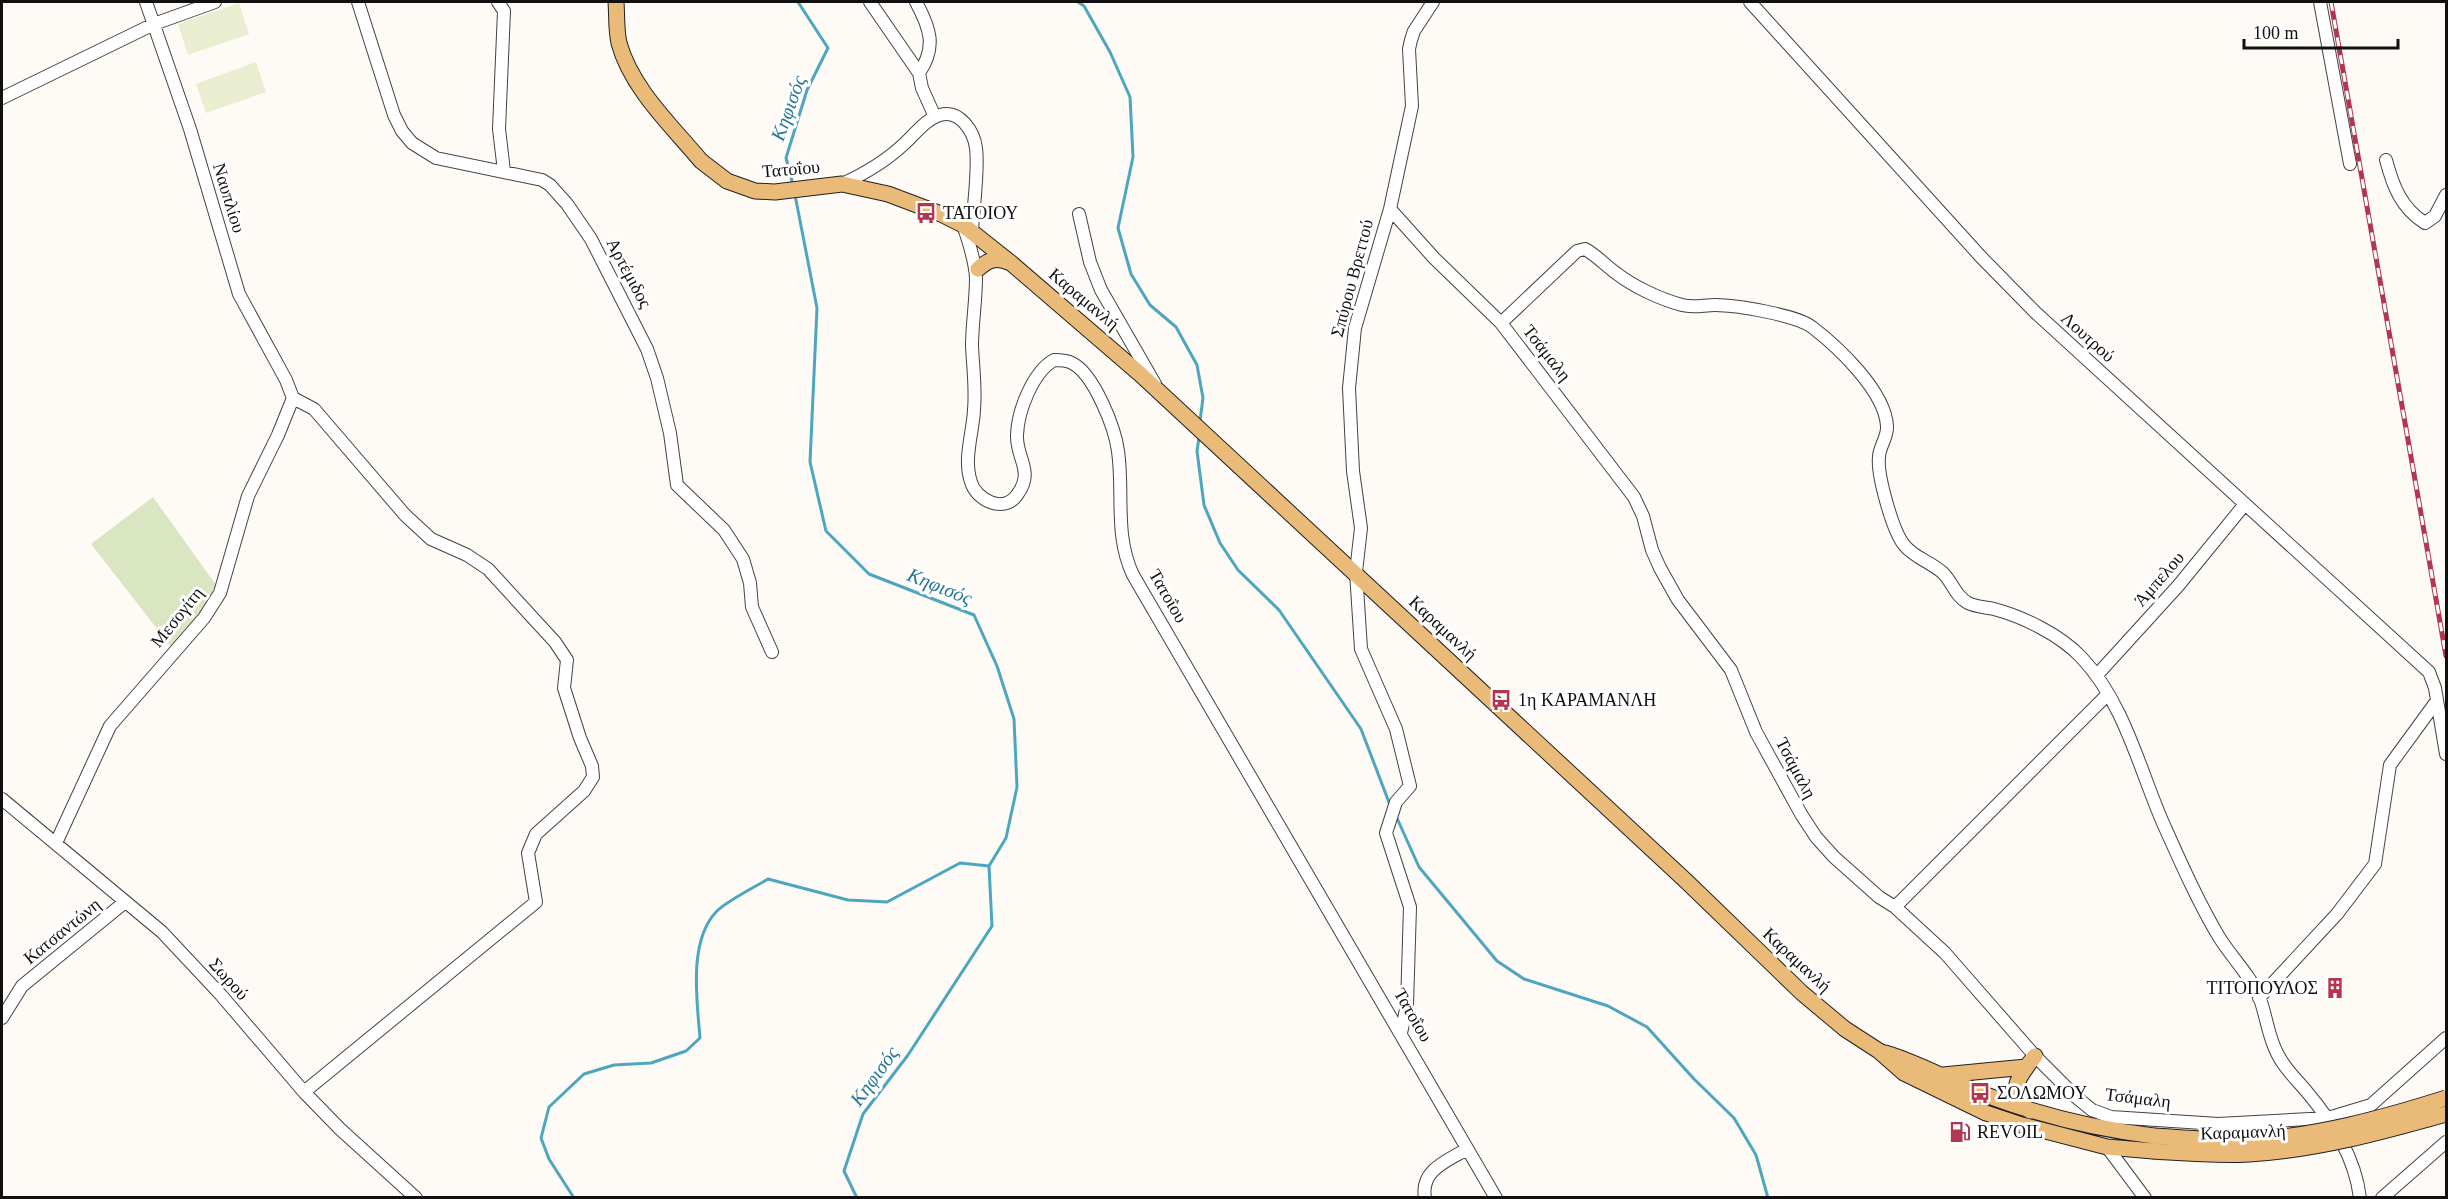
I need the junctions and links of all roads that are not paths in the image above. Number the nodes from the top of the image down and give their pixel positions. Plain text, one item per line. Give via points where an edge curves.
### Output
1 (146, 2) edge
2 (215, 2) edge
3 (358, 2) edge
4 (498, 2) edge
5 (616, 2) edge
6 (870, 2) edge
7 (916, 2) edge
8 (1433, 2) edge
9 (1750, 2) edge
10 (2320, 2) edge
11 (154, 24) junction
12 (919, 73) junction
13 (2, 98) edge
14 (935, 117) junction
15 (2386, 160) dead end
16 (2350, 164) dead end
17 (504, 171) junction
18 (842, 184) junction
19 (2446, 195) edge
20 (1390, 209) junction
21 (1079, 214) dead end
22 (971, 231) junction
23 (1011, 263) junction
24 (978, 269) junction
25 (974, 290) junction
26 (1501, 323) junction
27 (1158, 391) junction
28 (293, 398) junction
29 (2246, 504) junction
30 (1356, 572) junction
31 (772, 652) dead end
32 (2097, 675) junction
33 (2108, 694) junction
34 (2436, 702) junction
35 (2446, 754) edge
36 (2, 799) edge
37 (56, 843) junction
38 (125, 902) junction
39 (1895, 907) junction
40 (2259, 998) junction
41 (2, 1018) edge
42 (1401, 1033) junction
43 (2446, 1038) edge
44 (1879, 1051) junction
45 (2031, 1061) junction
46 (1940, 1075) junction
47 (304, 1092) junction
48 (2446, 1098) edge
49 (2030, 1111) junction
50 (2446, 1114) edge
51 (2328, 1118) junction
52 (2446, 1142) edge
53 (2153, 1144) junction
54 (2107, 1147) junction
55 (1467, 1149) junction
56 (416, 1197) edge
57 (1425, 1197) edge
58 (1496, 1197) edge
59 (2145, 1197) edge
60 (2360, 1197) edge
61 (2382, 1197) edge

1 - 11 street, Ναυπλίου
2 - 11 street
3 - 17 street, Αρτέμιδος via 394,116 412,143 452,163
4 - 17 street via 504,11 500,129
5 - 18 main road, Τατοΐου via 619,42 630,68 645,93 701,161 736,186 754,191
6 - 12 street
7 - 12 street via 931,45 928,60
8 - 20 street, Σπύρου Βρεττού via 1411,40 1412,106
9 - 29 street, Λουτρού via 2036,313
10 - 16 street
11 - 13 street
11 - 28 street, Ναυπλίου via 239,294
12 - 14 street
14 - 18 street via 869,170
14 - 22 street via 957,117 973,136 976,150
15 - 19 street via 2395,190 2425,223 2435,216
17 - 31 street, Αρτέμιδος via 550,185 591,239 654,368 677,485 724,530 743,559 752,607
18 - 22 main road, Τατοΐου via 908,201
20 - 26 street, Τσάμαλη
20 - 30 street, Σπύρου Βρεττού via 1350,355 1349,418 1361,528
21 - 27 street via 1101,290
22 - 23 main road, Καραμανλή
22 - 24 street, Τατοΐου
22 - 25 street, Τατοΐου
23 - 24 main road via 994,259
23 - 27 main road, Καραμανλή
24 - 25 street, Τατοΐου
25 - 42 street, Τατοΐου via 975,409 968,469 976,494 998,504 1015,498 1025,476 1017,434 1037,373 1054,360 1079,367 1098,396 1115,437 1119,522 1126,560
26 - 32 street via 1577,251 1585,249 1618,276 1670,301 1786,315 1810,326 1868,382 1883,408 1888,427 1878,457 1903,545 1943,574 1959,597 2017,617 2059,638
26 - 39 street, Τσάμαλη via 1640,507 1660,568 1678,600 1731,670 1756,732 1810,829 1834,857
27 - 30 main road, Καραμανλή
28 - 37 street, Μεσογίτη via 248,496 220,593 204,618 110,726
28 - 47 street via 314,409 405,515 431,539 482,565 555,642 567,660 564,688 593,777 584,791 536,834 528,853 536,902
29 - 32 street, Άμπελου
29 - 34 street, Λουτρού via 2429,672
30 - 42 street, Σπύρου Βρεττού via 1361,649 1396,729 1410,786 1396,802 1386,833 1410,907 1407,1005
30 - 44 main road, Καραμανλή via 1802,993
32 - 33 street
33 - 39 street
33 - 40 street via 2206,912
34 - 35 street
34 - 40 street via 2390,765 2375,864 2337,914
36 - 37 street, Σωρού
37 - 38 street, Σωρού
38 - 41 street, Κατσαντώνη via 22,986
38 - 47 street, Σωρού via 162,932 214,987
39 - 45 street, Τσάμαλη via 1946,953
40 - 51 street via 2266,1028 2280,1059
42 - 55 street, Τατοΐου
43 - 51 street, Τσάμαλη via 2371,1105
44 - 46 main road, Καραμανλή
44 - 54 main road, Καραμανλή via 1904,1073 1960,1102 2022,1125
45 - 46 main road
45 - 49 main road via 2020,1074 2016,1090 2023,1106
45 - 51 street, Τσάμαλη via 2087,1106 2111,1117 2218,1124
46 - 49 main road, Καραμανλή
47 - 56 street, Σωρού
48 - 53 main road, Καραμανλή, bridge via 2389,1115 2293,1135
49 - 53 main road, Καραμανλή
50 - 53 main road, Καραμανλή, bridge via 2308,1148 2217,1155
51 - 60 street via 2349,1156
52 - 61 street
53 - 54 main road, Καραμανλή
54 - 59 street
55 - 57 street via 1425,1179
55 - 58 street, Τατοΐου

